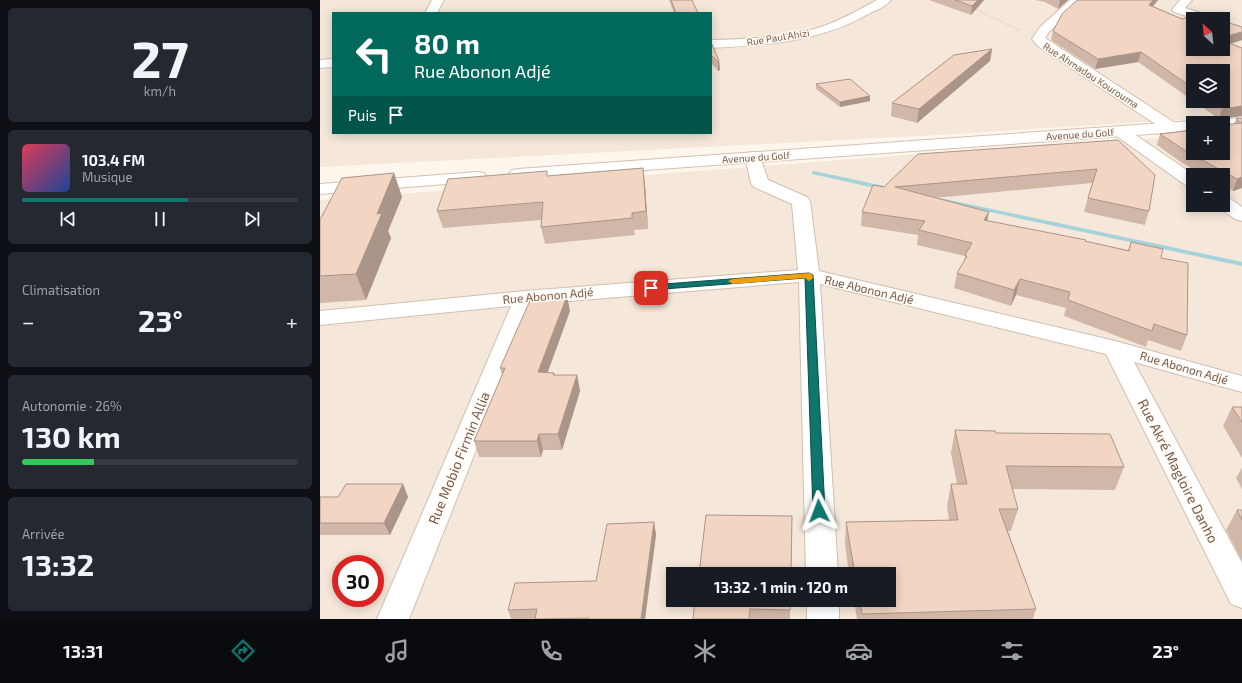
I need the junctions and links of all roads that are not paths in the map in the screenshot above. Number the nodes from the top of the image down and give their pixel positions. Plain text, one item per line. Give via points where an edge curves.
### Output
1 (438, 0) edge
2 (885, 0) edge
3 (1076, 0) edge
4 (1186, 0) edge
5 (432, 12) edge
6 (1186, 12) edge
7 (712, 44) edge
8 (332, 63) edge
9 (320, 64) edge
10 (1242, 122) edge
11 (1230, 123) edge
12 (1186, 127) edge
13 (1172, 128) junction
14 (1121, 132) junction
15 (753, 157) junction
16 (1186, 177) edge
17 (320, 189) edge
18 (1242, 197) edge
19 (1230, 198) edge
20 (1230, 206) edge
21 (1242, 214) edge
22 (809, 275) junction
23 (525, 298) junction
24 (320, 318) edge
25 (1115, 349) junction
26 (1242, 384) edge
27 (822, 567) edge
28 (1242, 594) edge
29 (823, 607) edge
30 (393, 619) edge
31 (824, 619) edge

1 - 5 street
2 - 7 street, Rue Paul Ahizi via 840,24 810,33 790,38
3 - 13 street, Rue Ahmadou Kourouma via 1038,39
4 - 6 street via 1178,10
8 - 9 street
10 - 11 street
12 - 13 street, Avenue du Golf
13 - 14 street, Avenue du Golf
14 - 15 street, Avenue du Golf
14 - 16 street
15 - 17 street, Avenue du Golf
15 - 22 street via 760,183 802,201
18 - 19 street
20 - 21 street
22 - 23 street, Rue Abonon Adjé
22 - 25 street, Rue Abonon Adjé
22 - 27 street
23 - 24 street, Rue Abonon Adjé
23 - 30 street, Rue Mobio Firmin Allia
25 - 26 street, Rue Abonon Adjé
25 - 28 street, Rue Akré Magloire Danho
29 - 31 street

